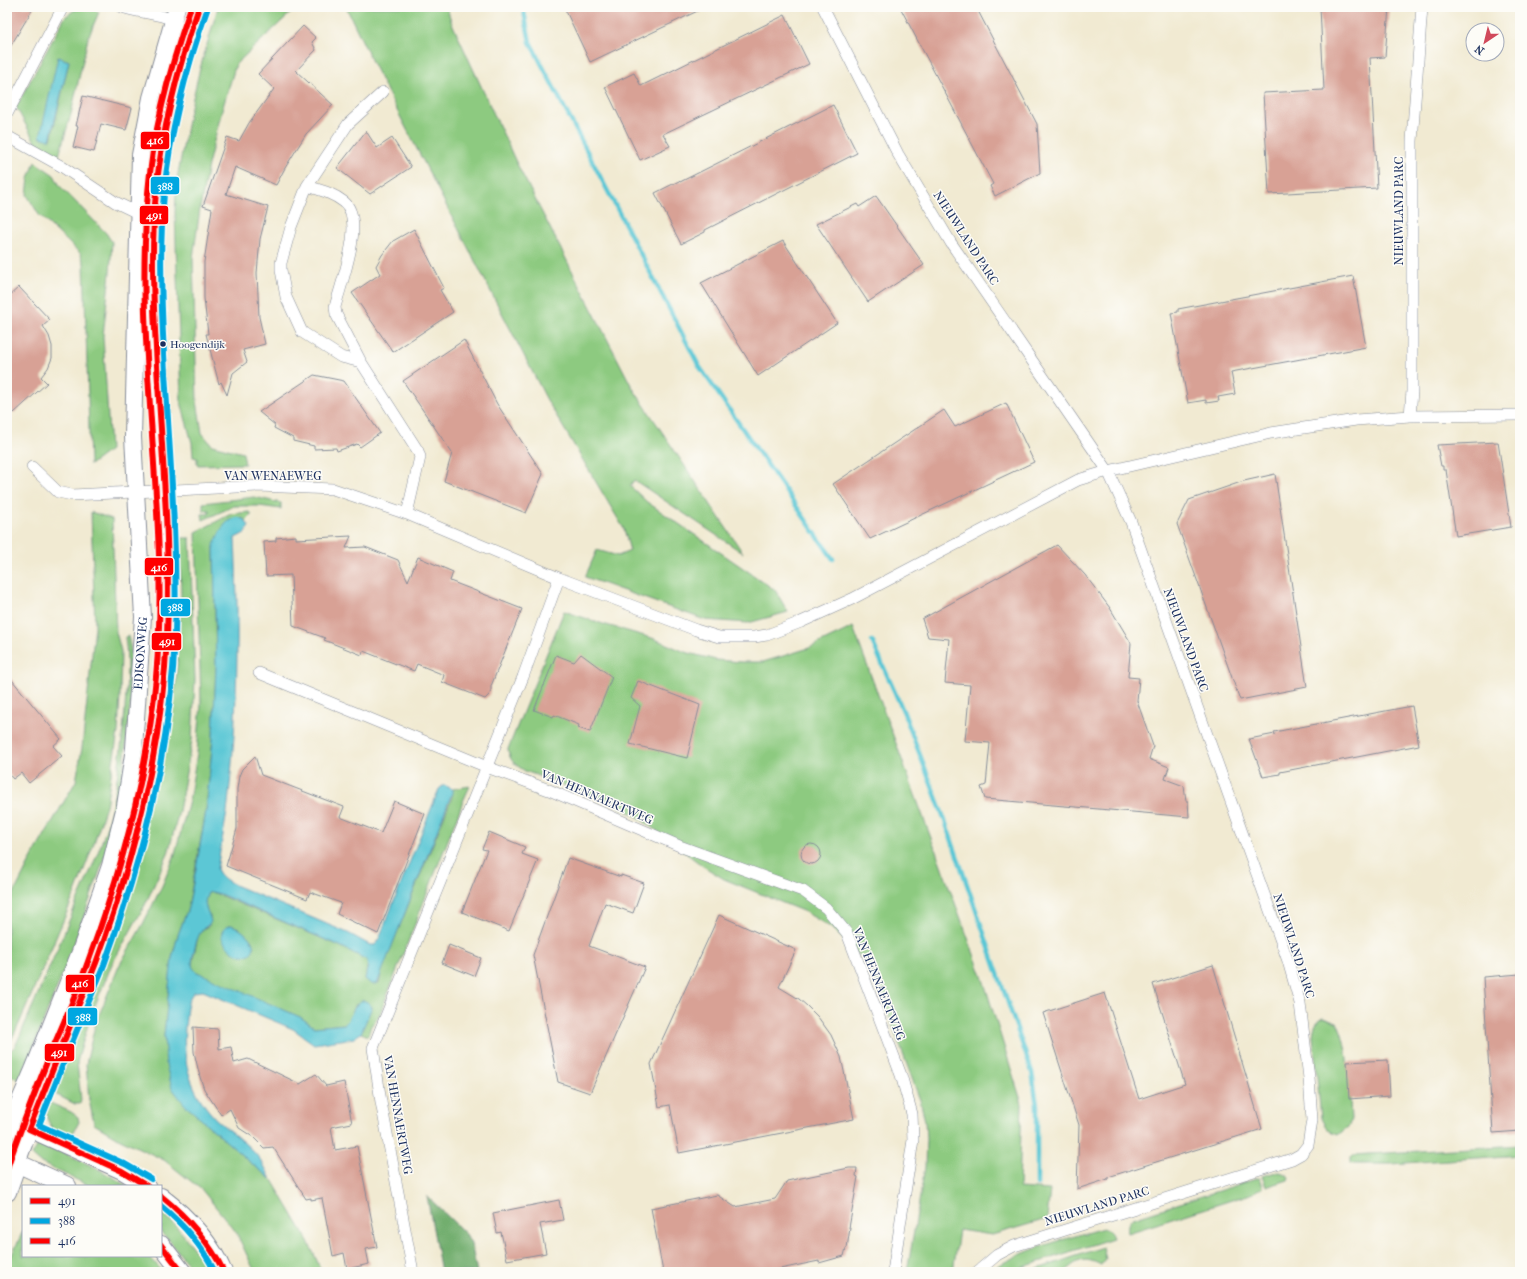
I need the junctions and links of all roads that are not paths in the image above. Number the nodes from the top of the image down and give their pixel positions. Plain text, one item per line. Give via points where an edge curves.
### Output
1 (63, 7) edge
2 (122, 7) edge
3 (199, 7) edge
4 (823, 7) edge
5 (1422, 7) edge
6 (175, 14) edge
7 (188, 36) junction
8 (383, 92) dead end
9 (7, 114) edge
10 (7, 136) edge
11 (307, 186) junction
12 (138, 214) junction
13 (154, 220) junction
14 (361, 362) junction
15 (1520, 415) edge
16 (1410, 416) junction
17 (32, 466) dead end
18 (1108, 471) junction
19 (164, 491) junction
20 (135, 493) junction
21 (407, 514) junction
22 (559, 578) junction
23 (259, 673) dead end
24 (487, 767) junction
25 (29, 1129) junction
26 (7, 1130) edge
27 (7, 1138) edge
28 (7, 1146) edge
29 (18, 1163) junction
30 (65, 1185) edge
31 (145, 1185) edge
32 (7, 1192) edge
33 (162, 1197) edge
34 (162, 1246) edge
35 (182, 1272) edge
36 (224, 1272) edge
37 (413, 1272) edge
38 (893, 1272) edge
39 (977, 1272) edge

1 - 9 street
2 - 6 street via 161,16
3 - 7 main road, EDISONWEG
4 - 18 street, NIEUWLAND PARC via 898,154 951,243
5 - 16 street, NIEUWLAND PARC via 1412,141
6 - 7 street
6 - 12 main road, EDISONWEG via 150,98 140,155
7 - 13 main road, EDISONWEG via 161,149
8 - 11 street via 348,124
10 - 12 street
11 - 14 street via 329,193 345,202 350,213 354,229 350,254 335,307 336,314
11 - 14 street via 291,228 282,263 286,297 302,332 341,356
12 - 13 street
12 - 20 main road, EDISONWEG via 133,437
13 - 19 main road, EDISONWEG via 153,278
14 - 21 street via 420,457
15 - 16 street
16 - 18 street via 1356,420 1271,433
17 - 20 street, VAN WENAEWEG via 58,492 65,494
18 - 22 street, VAN WENAEWEG via 1078,480 852,599 767,635 718,636 696,630
18 - 39 street, NIEUWLAND PARC via 1130,522 1288,961 1300,1003 1310,1085 1310,1137 1301,1154 1292,1159 1014,1246 997,1255
19 - 20 street, VAN WENAEWEG
19 - 21 street, VAN WENAEWEG via 258,486 333,489
19 - 25 main road, EDISONWEG via 167,636 156,742 148,788 136,836 97,960
20 - 26 main road, EDISONWEG via 143,617 134,748 125,806 110,866 80,952
21 - 22 street, VAN WENAEWEG
22 - 24 street, VAN HENNAERTWEG
23 - 24 street, VAN HENNAERTWEG
24 - 37 street, VAN HENNAERTWEG via 373,1048
24 - 38 street, VAN HENNAERTWEG via 549,790 682,847 803,891 826,908 847,933 901,1075 912,1114 913,1140
25 - 27 main road
25 - 29 main road, EDISONWEG
25 - 31 main road via 122,1171
28 - 29 main road
29 - 30 main road
29 - 32 main road, EDISONWEG
33 - 36 main road via 203,1237
34 - 35 main road

